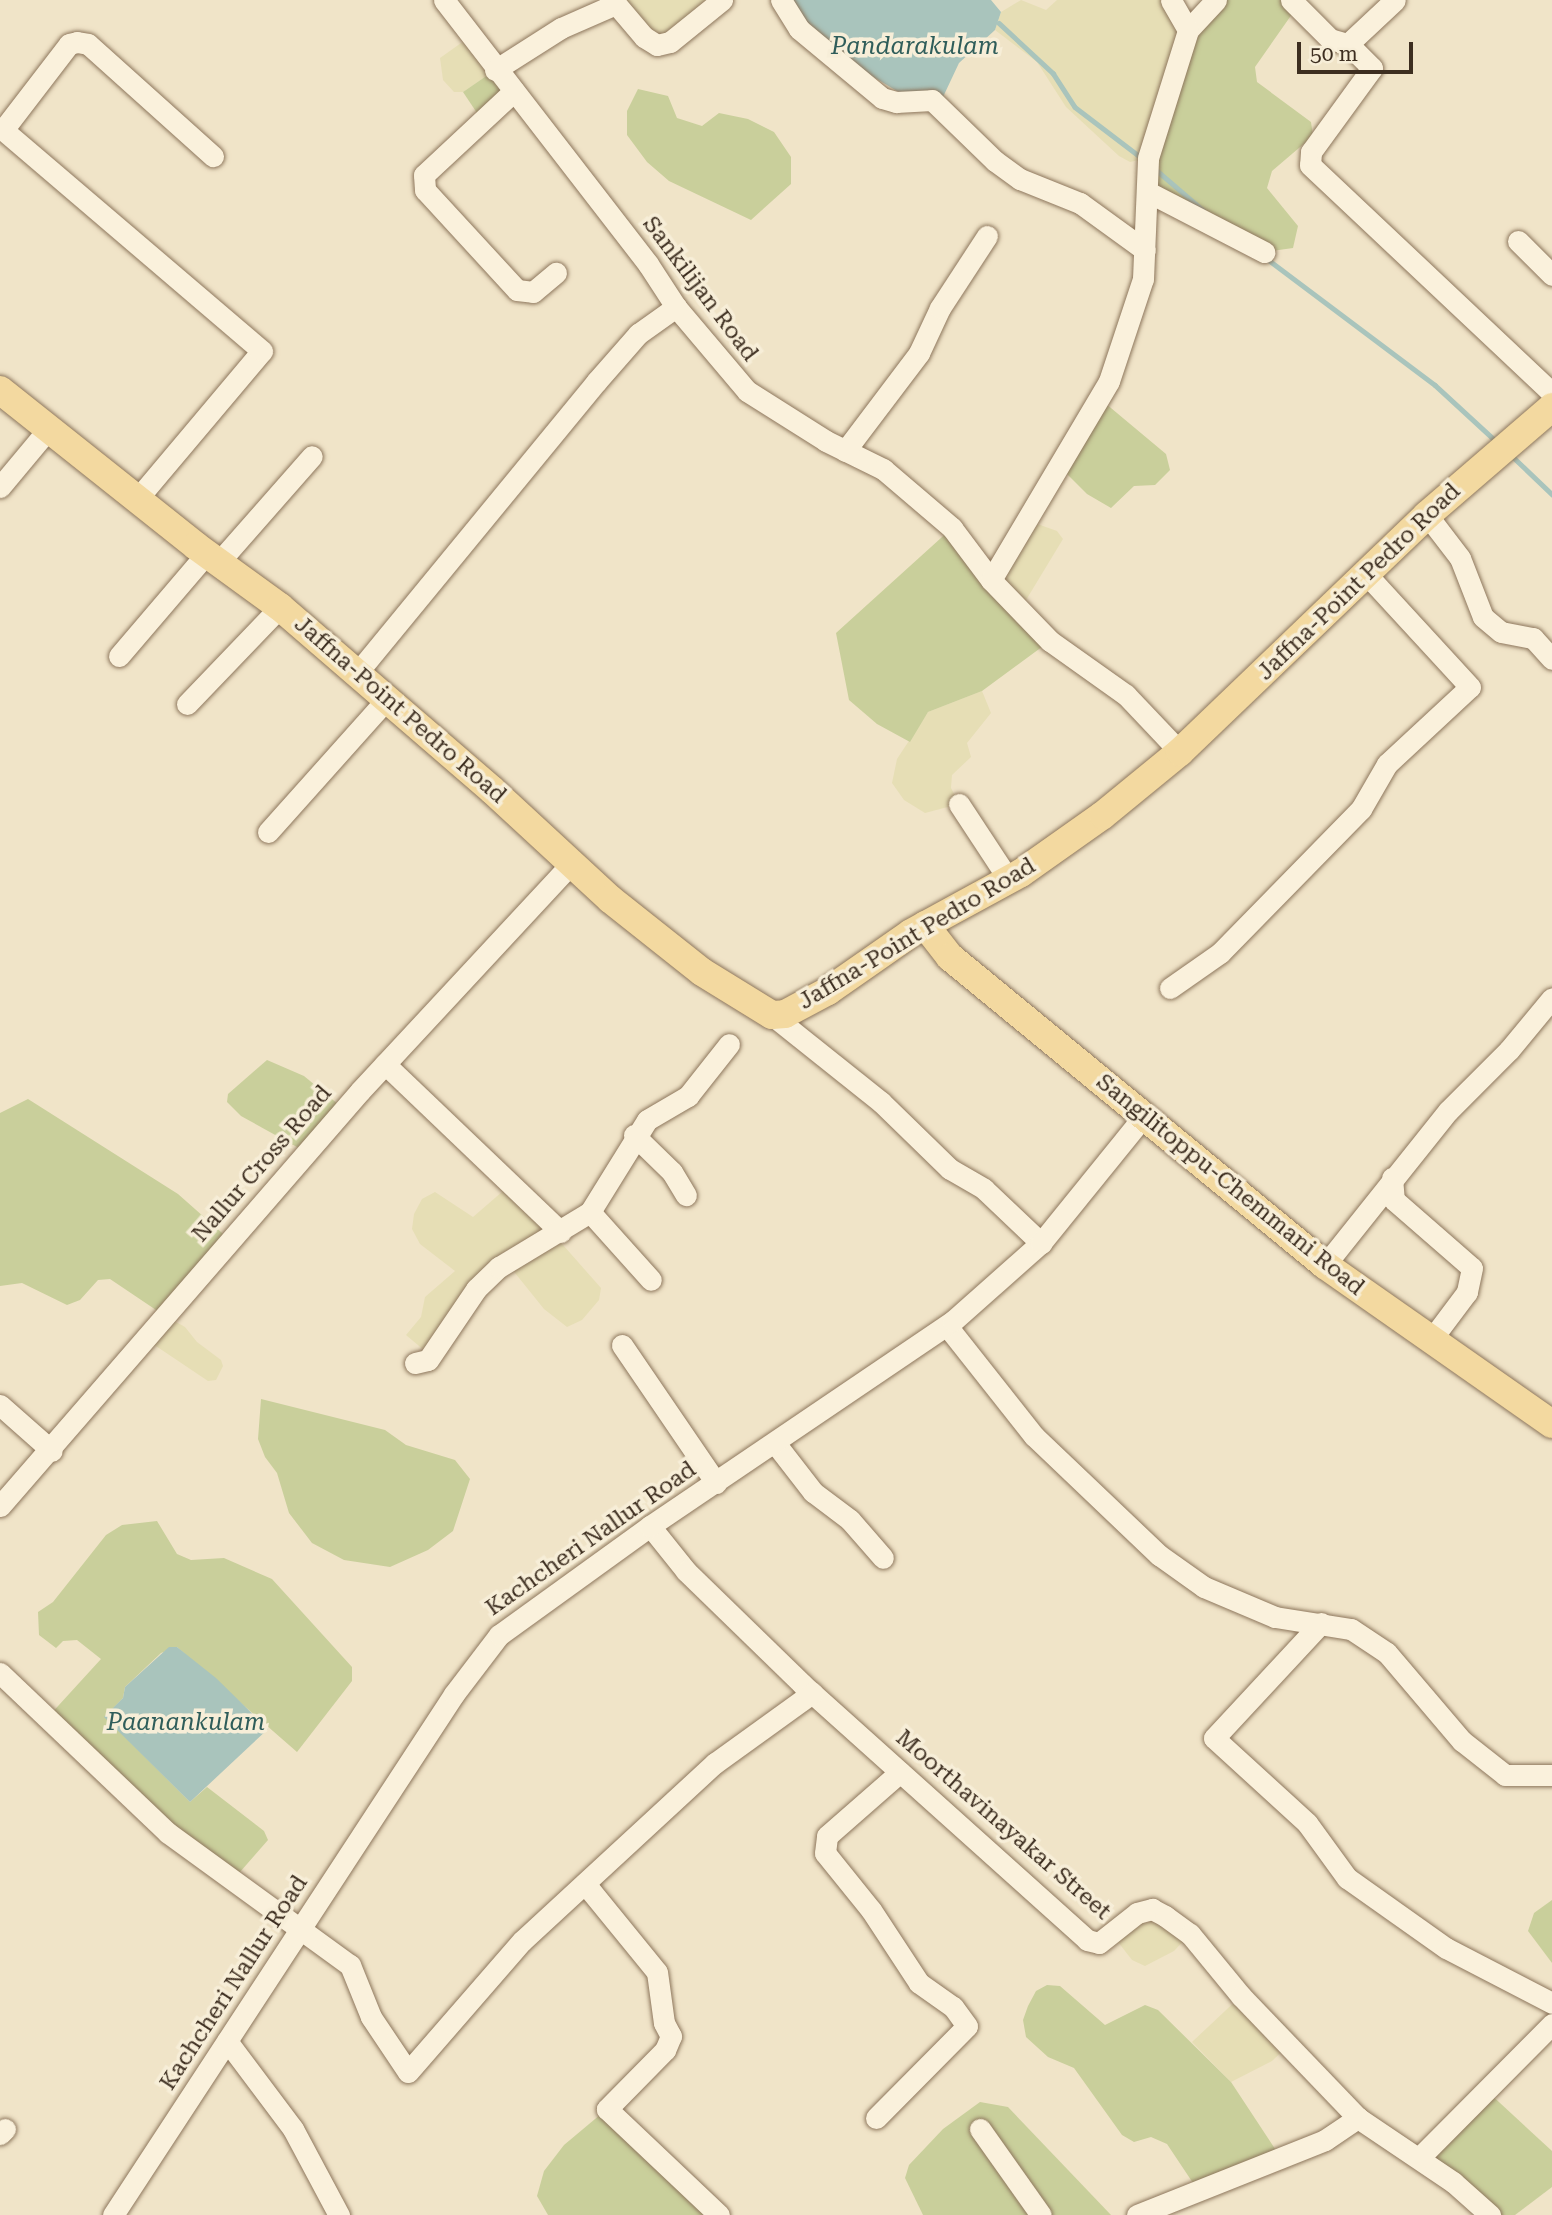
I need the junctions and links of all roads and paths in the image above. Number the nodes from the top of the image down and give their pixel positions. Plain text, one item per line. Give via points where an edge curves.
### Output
1 (444, 0) edge
2 (722, 0) edge
3 (781, 0) edge
4 (1171, 0) edge
5 (1216, 0) edge
6 (1291, 0) edge
7 (1395, 0) edge
8 (1188, 30) junction
9 (1348, 44) junction
10 (495, 70) junction
11 (514, 91) junction
12 (213, 156) dead end
13 (1148, 192) junction
14 (987, 236) dead end
15 (1518, 241) dead end
16 (1145, 250) junction
17 (1264, 252) dead end
18 (556, 273) dead end
19 (1552, 275) edge
20 (676, 307) junction
21 (0, 390) edge
22 (1552, 393) edge
23 (1552, 407) edge
24 (50, 427) junction
25 (845, 451) junction
26 (312, 456) dead end
27 (0, 486) edge
28 (138, 498) junction
29 (1427, 515) junction
30 (212, 559) junction
31 (1366, 574) junction
32 (991, 580) junction
33 (280, 607) junction
34 (119, 656) dead end
35 (1552, 659) edge
36 (356, 673) junction
37 (387, 699) junction
38 (187, 704) dead end
39 (1180, 752) junction
40 (959, 804) dead end
41 (268, 832) dead end
42 (572, 863) junction
43 (1010, 880) junction
44 (925, 925) junction
45 (1170, 988) dead end
46 (1552, 998) edge
47 (772, 1015) junction
48 (729, 1044) dead end
49 (385, 1064) junction
50 (1143, 1117) junction
51 (634, 1135) junction
52 (1392, 1178) junction
53 (686, 1195) dead end
54 (590, 1212) junction
55 (561, 1232) junction
56 (1041, 1243) junction
57 (1325, 1265) junction
58 (650, 1280) dead end
59 (947, 1326) junction
60 (1431, 1340) junction
61 (622, 1346) dead end
62 (415, 1363) dead end
63 (0, 1405) edge
64 (1552, 1424) edge
65 (775, 1443) junction
66 (52, 1451) junction
67 (716, 1483) junction
68 (0, 1506) edge
69 (650, 1526) junction
70 (883, 1558) dead end
71 (1321, 1623) junction
72 (0, 1673) edge
73 (812, 1693) junction
74 (900, 1772) junction
75 (1552, 1776) edge
76 (586, 1885) junction
77 (301, 1929) junction
78 (1552, 2003) edge
79 (1552, 2024) edge
80 (227, 2042) junction
81 (876, 2118) dead end
82 (1358, 2118) junction
83 (980, 2129) dead end
84 (1419, 2158) junction
85 (113, 2215) edge
86 (339, 2215) edge
87 (719, 2215) edge
88 (1041, 2215) edge
89 (1136, 2215) edge
90 (1490, 2215) edge

1 - 10 street, Sankilijan Road
2 - 10 street via 670,42 657,45 644,37 616,4 561,28
3 - 16 street via 799,29 882,98 932,100 995,162 1020,179 1080,203
4 - 8 street
5 - 8 street
6 - 9 street via 1330,39
7 - 9 street
8 - 13 street via 1148,158
9 - 22 street via 1372,68 1311,152 1310,165
10 - 11 street, Sankilijan Road
11 - 18 street via 424,174 425,190 517,290 533,292
11 - 20 street, Sankilijan Road
12 - 28 street via 88,44 77,42 60,55 3,130 262,351
13 - 16 street
13 - 17 street
14 - 25 street via 940,308 919,353
15 - 19 street
16 - 32 street via 1143,279 1109,381
20 - 25 street, Sankilijan Road via 747,391
20 - 36 street via 638,334 604,372
21 - 24 main road, Jaffna-Point Pedro Road
23 - 29 main road, Jaffna-Point Pedro Road
24 - 27 street
24 - 28 main road, Jaffna-Point Pedro Road
25 - 32 street, Sankilijan Road via 883,469 952,528
26 - 30 street
28 - 30 main road, Jaffna-Point Pedro Road
29 - 31 main road, Jaffna-Point Pedro Road
29 - 35 street via 1460,558 1483,617 1501,632 1533,638
30 - 33 main road, Jaffna-Point Pedro Road
30 - 34 street
31 - 39 main road, Jaffna-Point Pedro Road
31 - 45 street via 1470,687 1387,764 1361,809 1230,943
32 - 39 street, Sankilijan Road via 1050,641 1126,695
33 - 36 main road, Jaffna-Point Pedro Road
33 - 38 street
36 - 37 main road, Jaffna-Point Pedro Road
37 - 41 street
37 - 42 main road, Jaffna-Point Pedro Road
39 - 43 main road, Jaffna-Point Pedro Road
40 - 43 street
42 - 47 main road, Jaffna-Point Pedro Road via 702,972
42 - 49 street, Nallur Cross Road
43 - 44 main road, Jaffna-Point Pedro Road
44 - 47 main road, Jaffna-Point Pedro Road via 828,990 785,1014
44 - 50 main road, Sangilitoppu-Chemmani Road via 950,957
46 - 52 street
47 - 56 street via 881,1102 950,1169 984,1189
48 - 51 street via 688,1096 647,1120
49 - 55 street
49 - 66 street, Nallur Cross Road via 162,1314
50 - 56 street, Kachcheri Nallur Road
50 - 57 main road, Sangilitoppu-Chemmani Road
51 - 53 street via 672,1172
51 - 54 street
52 - 57 street
52 - 60 street via 1394,1200 1472,1268 1467,1292
54 - 55 street
54 - 58 street
55 - 62 street via 499,1267 476,1289 428,1360
56 - 59 street, Kachcheri Nallur Road
57 - 60 main road, Sangilitoppu-Chemmani Road
59 - 65 street, Kachcheri Nallur Road
59 - 71 street via 1034,1436 1159,1555 1204,1587 1275,1617
60 - 64 main road, Sangilitoppu-Chemmani Road
61 - 67 street
63 - 66 street
65 - 67 street, Kachcheri Nallur Road
65 - 70 street via 813,1492 850,1520
66 - 68 street, Nallur Cross Road
67 - 69 street, Kachcheri Nallur Road
69 - 73 street, Moorthavinayakar Street via 686,1571
69 - 77 street, Kachcheri Nallur Road via 499,1635 454,1694
71 - 75 street via 1351,1629 1387,1653 1462,1741 1505,1775
71 - 78 street via 1214,1738 1307,1823 1347,1878 1446,1948
72 - 77 street via 168,1833
73 - 74 street, Moorthavinayakar Street
73 - 76 street via 715,1763
74 - 81 street via 827,1836 825,1853 871,1910 919,1983 953,2007 967,2026
74 - 82 street, Moorthavinayakar Street via 1087,1940 1099,1943 1138,1913 1152,1909 1190,1934 1241,1996
76 - 77 street via 522,1941 408,2072 371,2017 351,1965
76 - 87 street via 657,1972 664,2023 671,2036 665,2050 607,2109
77 - 80 street, Kachcheri Nallur Road
79 - 84 street
80 - 85 street, Kachcheri Nallur Road
80 - 86 street via 293,2129
82 - 84 street, Moorthavinayakar Street
82 - 89 street via 1325,2140
83 - 88 street
84 - 90 street, Moorthavinayakar Street

